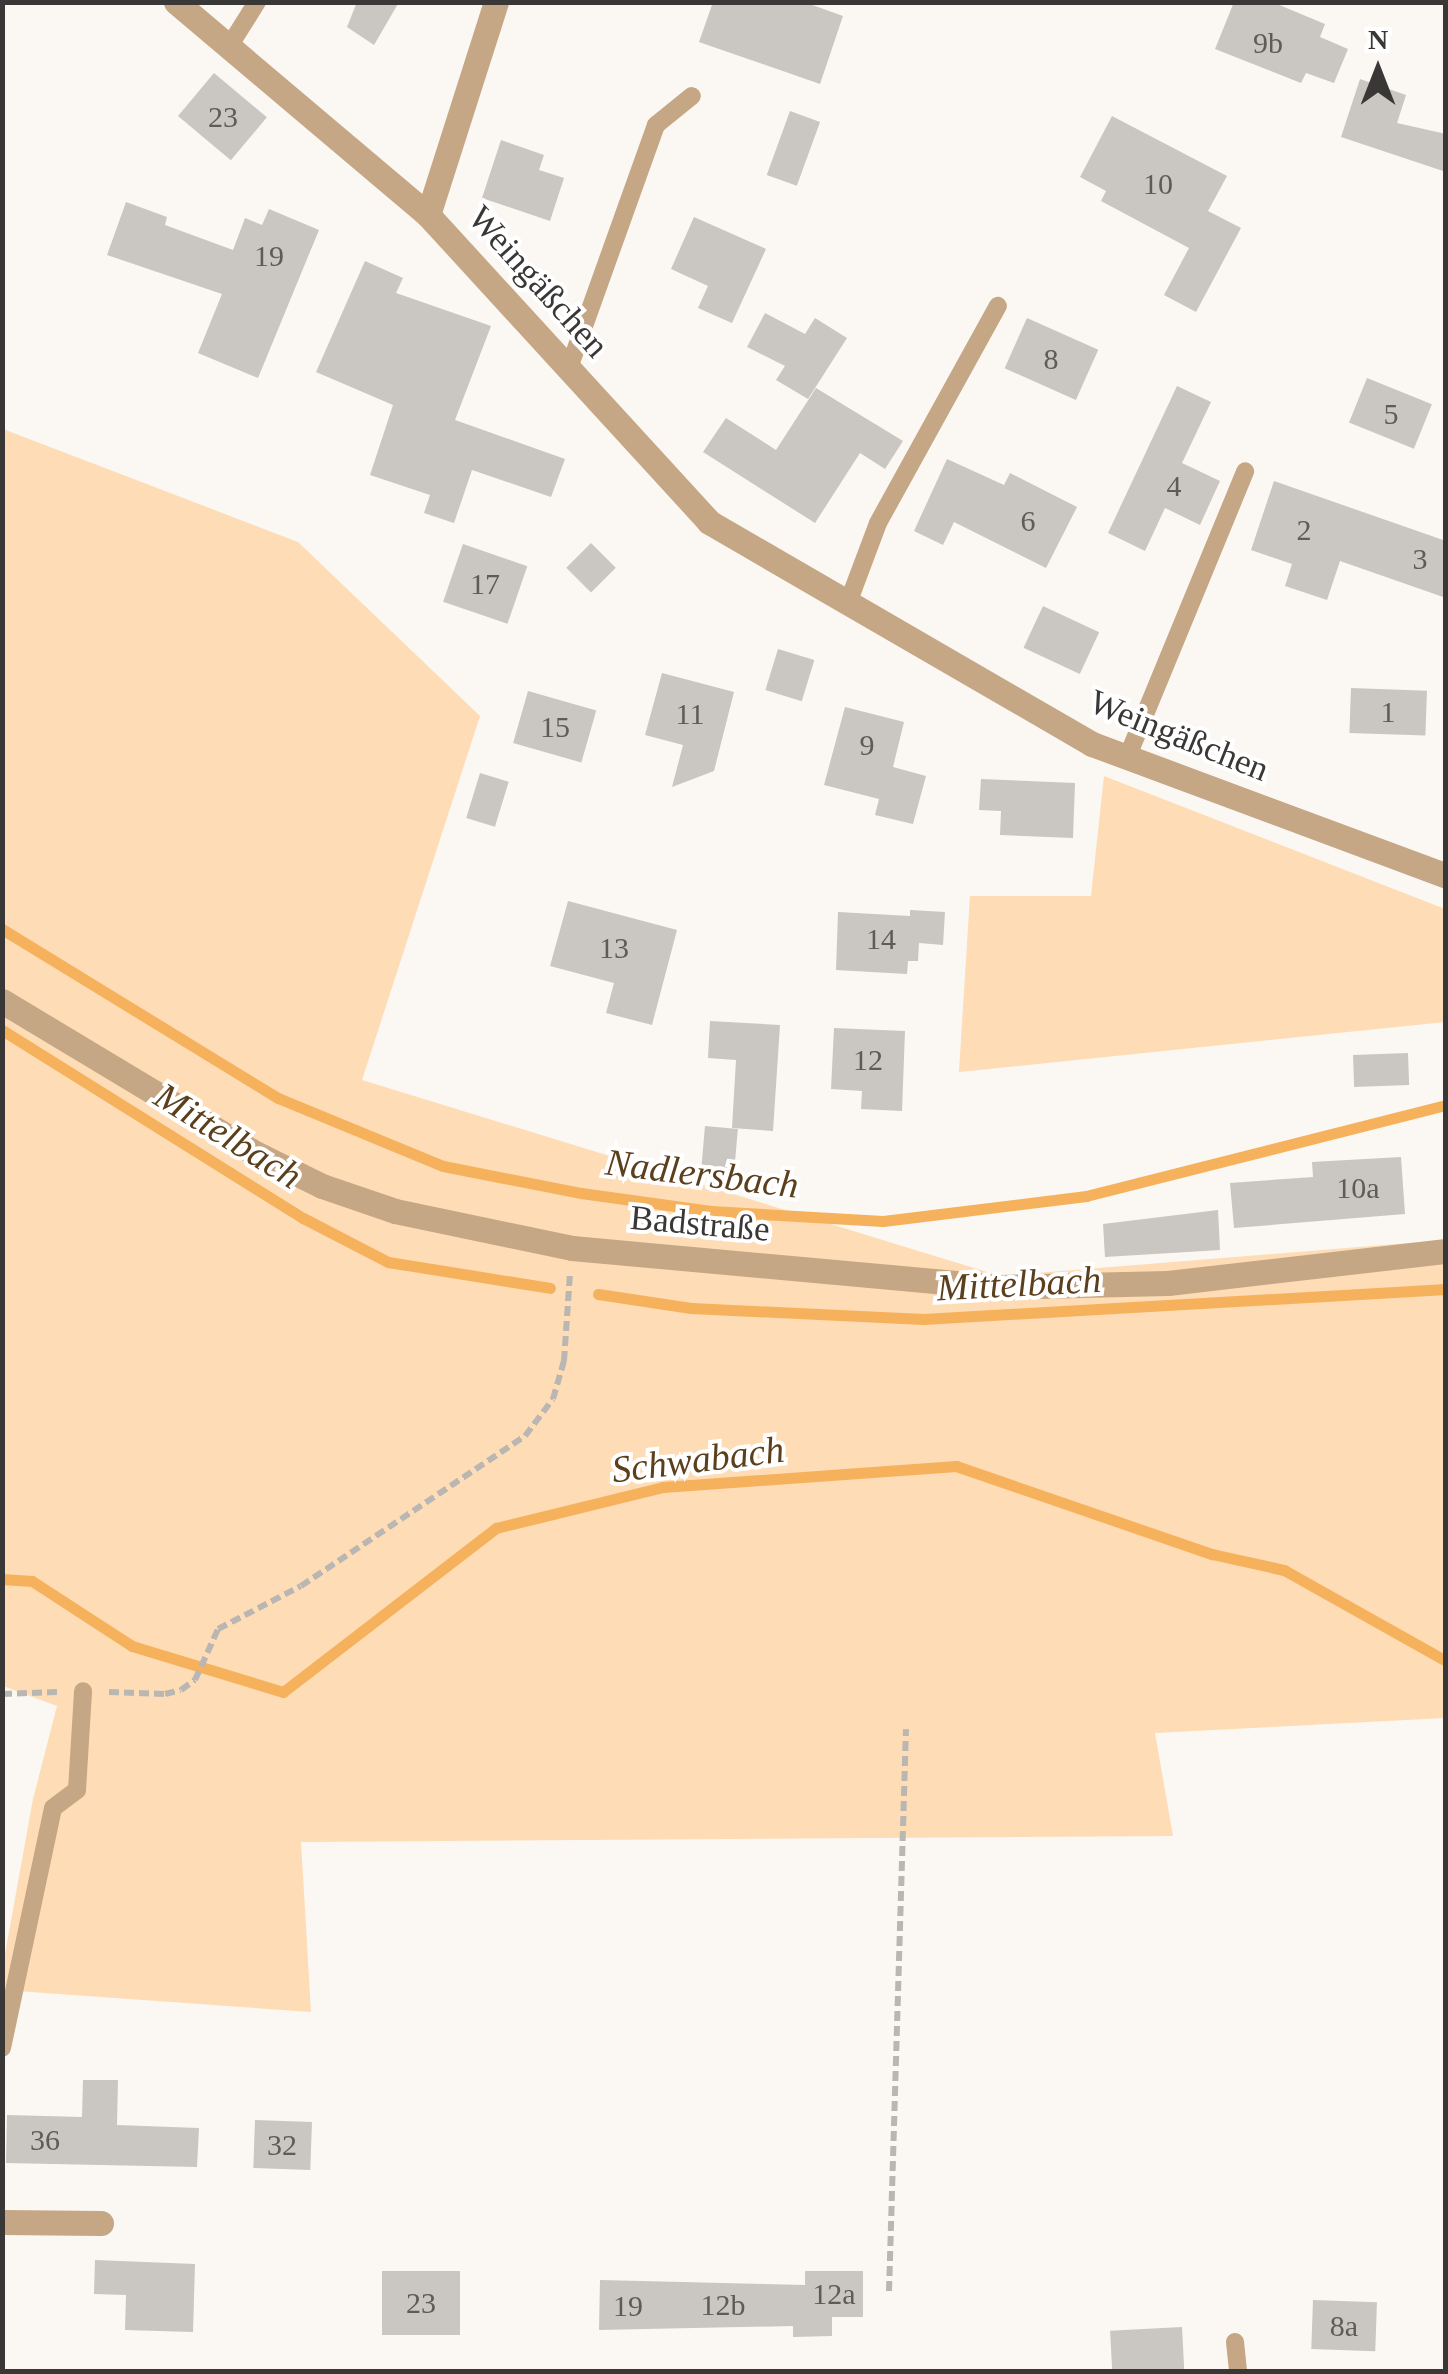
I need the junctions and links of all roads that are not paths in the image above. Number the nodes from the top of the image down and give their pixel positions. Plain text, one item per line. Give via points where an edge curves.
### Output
1 (176, 2) edge
2 (257, 2) edge
3 (496, 2) edge
4 (230, 45) junction
5 (692, 96) dead end
6 (428, 214) junction
7 (998, 306) dead end
8 (569, 368) junction
9 (1245, 471) dead end
10 (848, 603) junction
11 (1126, 758) junction
12 (1446, 876) edge
13 (2, 1001) edge
14 (1446, 1251) edge
15 (83, 1691) dead end
16 (2, 2048) edge
17 (2, 2222) edge
18 (101, 2224) dead end
19 (1235, 2342) dead end
20 (1238, 2372) edge

1 - 4 street, Weingäßchen
2 - 4 lane
3 - 6 street
4 - 6 street, Weingäßchen
5 - 8 lane via 656,125
6 - 8 street, Weingäßchen
7 - 10 lane via 878,523
8 - 10 street, Weingäßchen via 710,522
9 - 11 lane
10 - 11 street, Weingäßchen
11 - 12 street, Weingäßchen
13 - 14 street, Badstraße via 322,1186 395,1211 572,1248 1000,1286 1168,1283
15 - 16 lane via 76,1790 53,1808
17 - 18 street
19 - 20 lane

